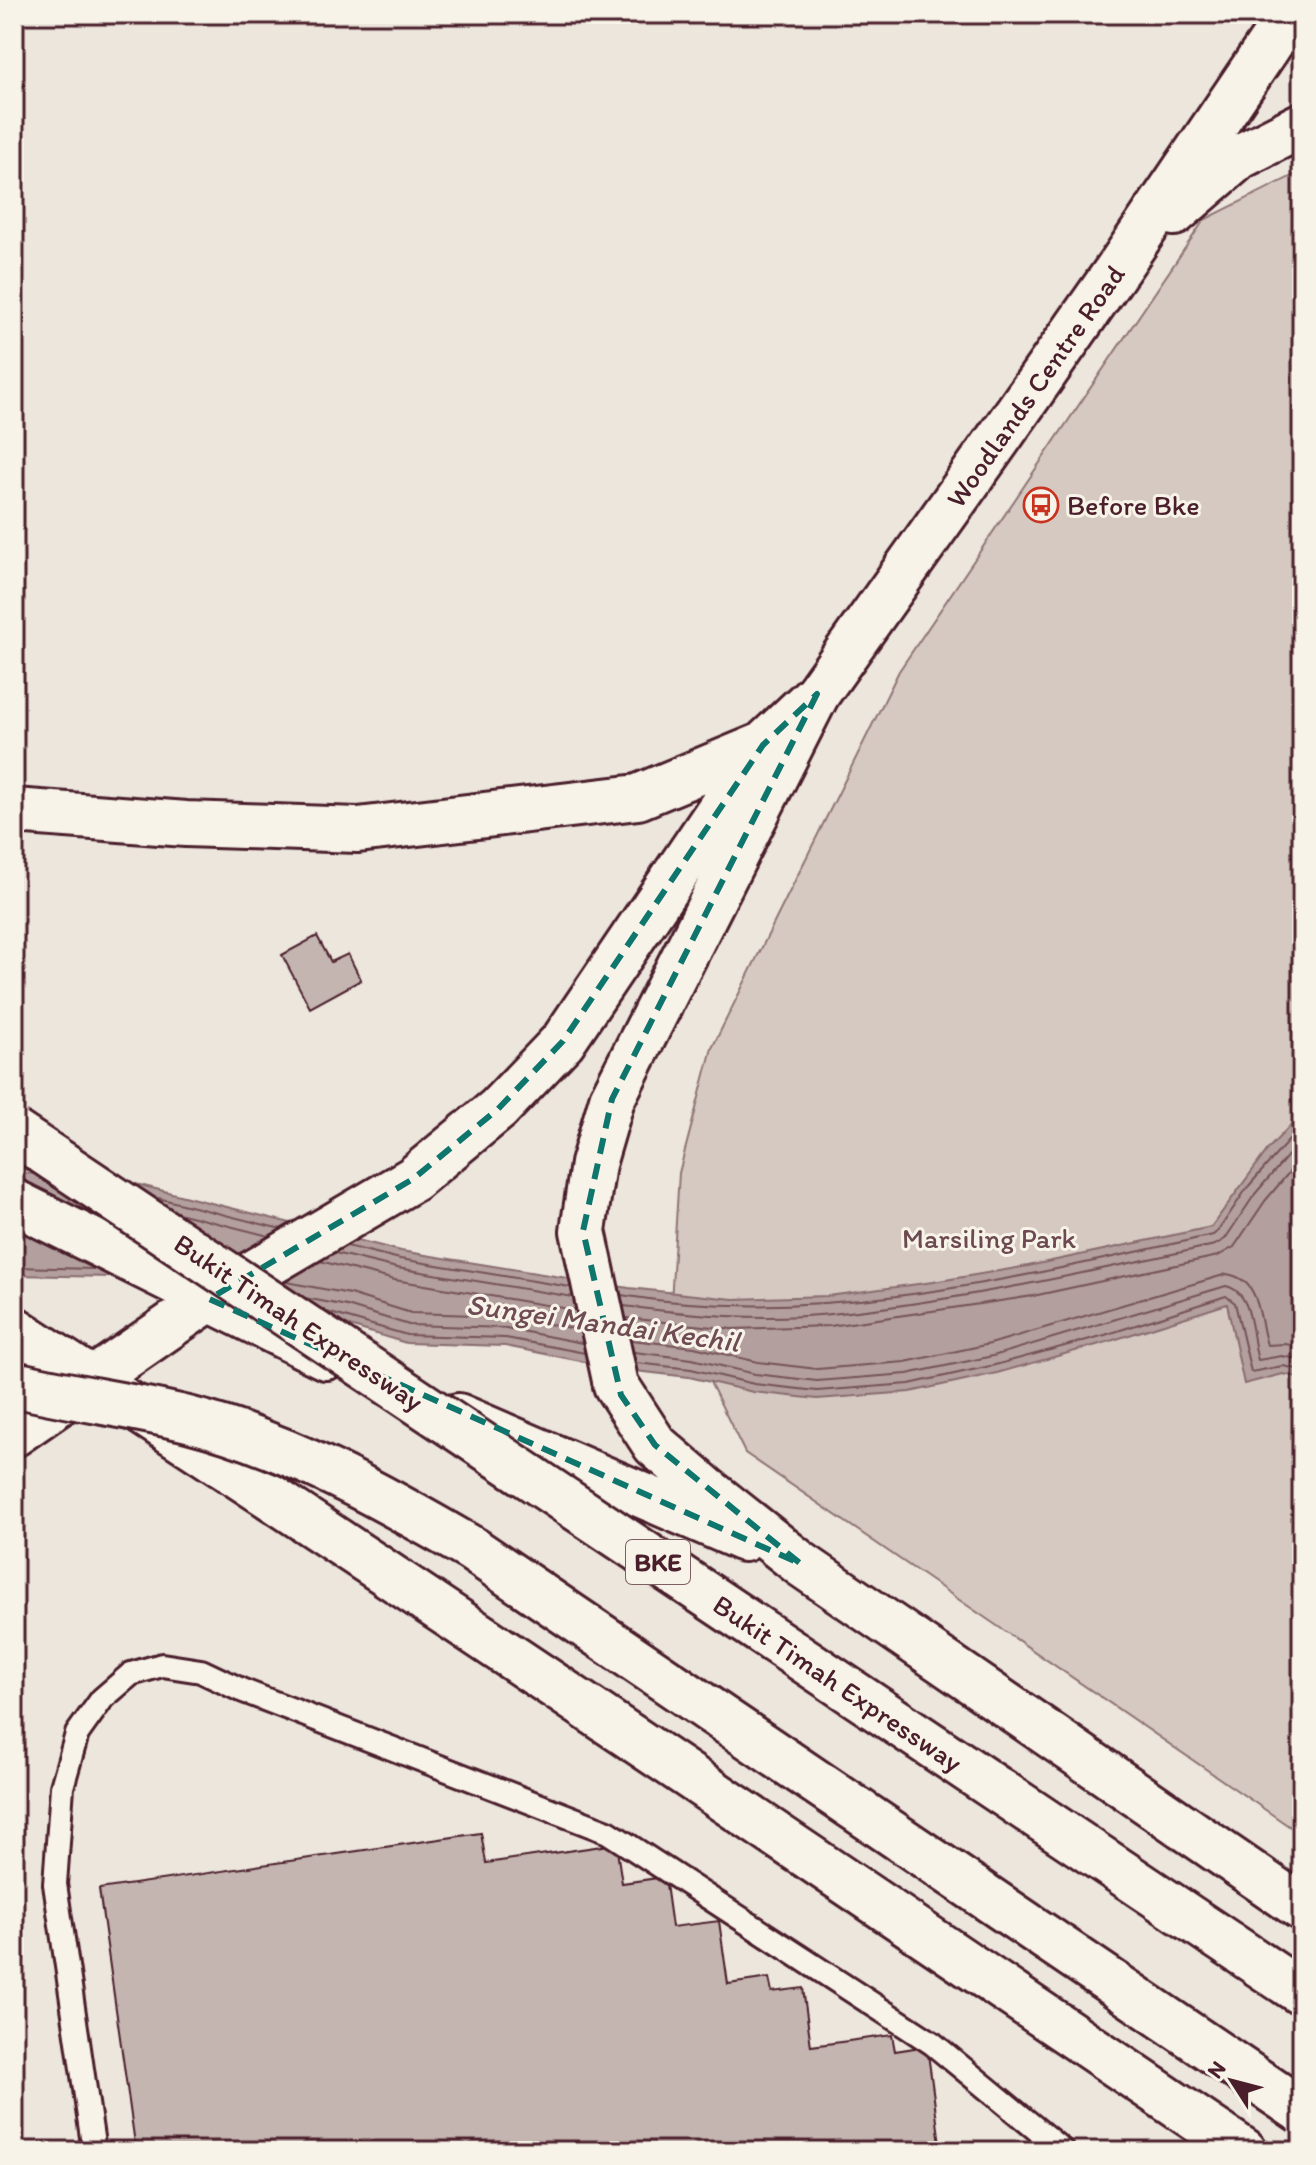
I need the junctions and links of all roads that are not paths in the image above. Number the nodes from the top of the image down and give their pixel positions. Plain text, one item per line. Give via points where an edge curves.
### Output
1 (1290, 14) edge
2 (1302, 125) edge
3 (1121, 264) junction
4 (817, 694) junction
5 (763, 745) junction
6 (14, 811) edge
7 (14, 1132) edge
8 (23, 1208) edge
9 (209, 1299) junction
10 (14, 1329) edge
11 (95, 1380) junction
12 (14, 1384) edge
13 (14, 1434) edge
14 (801, 1564) junction
15 (1302, 1908) edge
16 (1302, 1993) edge
17 (1302, 2111) edge
18 (94, 2151) edge
19 (1063, 2151) edge
20 (1244, 2151) edge

1 - 3 main road, Woodlands Centre Road
2 - 3 main road via 1239,157
3 - 4 main road, Woodlands Centre Road
4 - 5 main road, Woodlands Centre Road
4 - 14 main road via 612,1099 593,1164 583,1231 616,1385 655,1445
5 - 6 main road via 638,797 358,830
5 - 9 main road via 563,1041 498,1109 413,1179
7 - 16 main road, Bukit Timah Expressway / BKE, bridge
8 - 9 main road
9 - 11 main road
9 - 14 main road via 352,1369
10 - 11 main road
11 - 13 main road
11 - 20 main road
12 - 17 main road, bridge via 189,1420 262,1444 383,1497 472,1549
14 - 15 main road
18 - 19 lane via 55,1884 62,1787 77,1734 102,1699 131,1674 162,1665 201,1671 608,1832 932,2043

